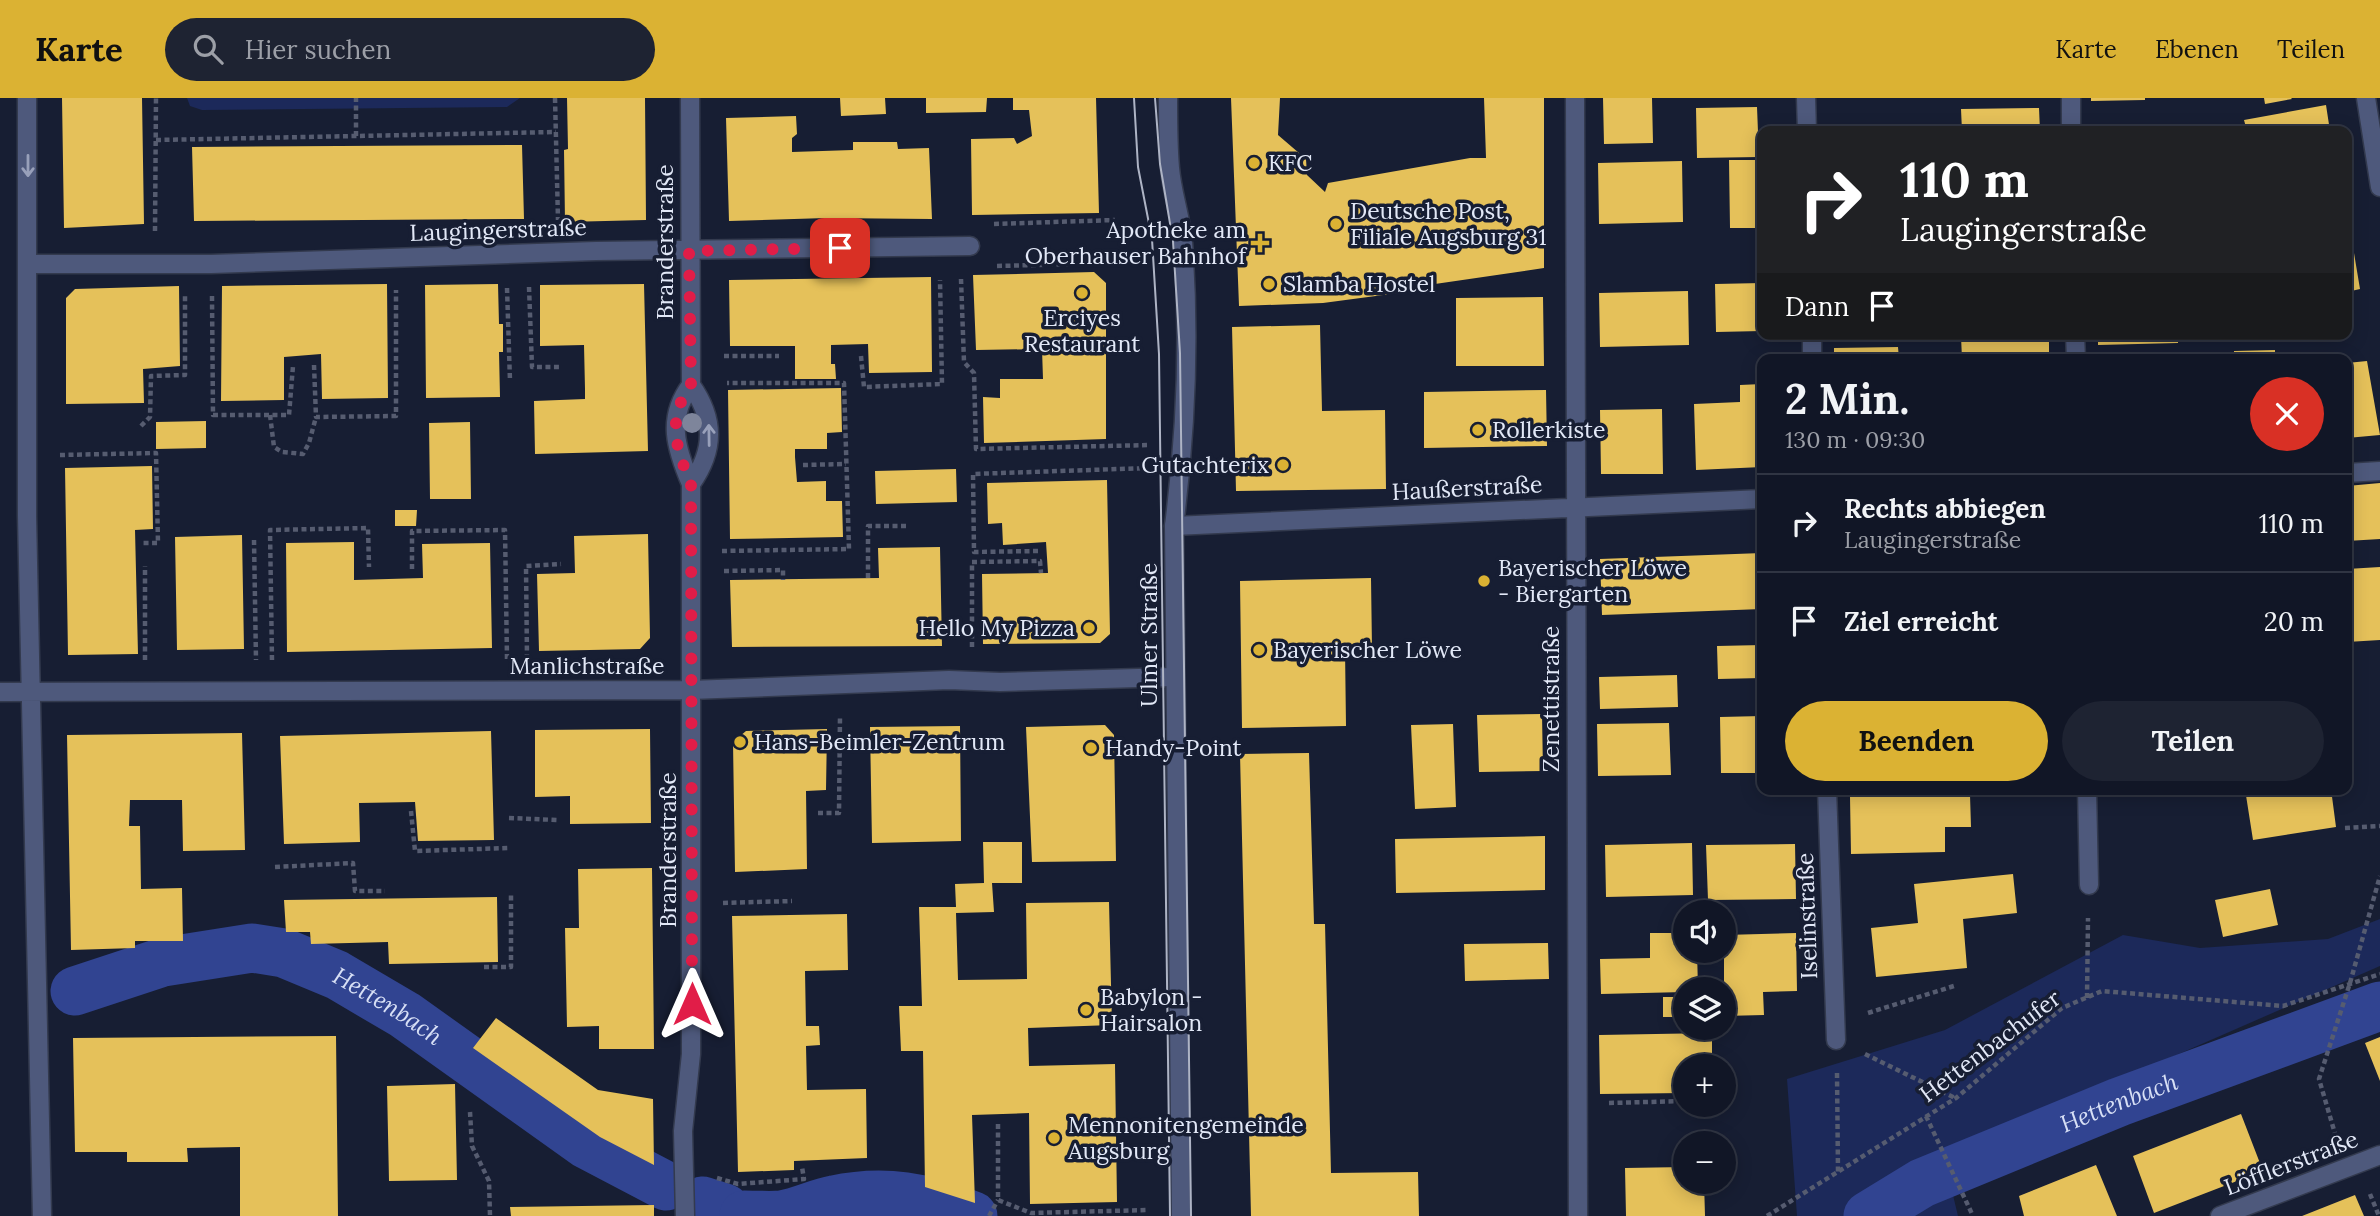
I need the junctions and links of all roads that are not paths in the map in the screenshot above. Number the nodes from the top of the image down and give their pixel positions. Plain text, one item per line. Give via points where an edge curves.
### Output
1 (27, 98) edge
2 (690, 98) edge
3 (1168, 98) edge
4 (1575, 98) edge
5 (1806, 98) edge
6 (2071, 98) edge
7 (2366, 98) edge
8 (1807, 126) edge
9 (2071, 126) edge
10 (2380, 187) edge
11 (970, 246) road end
12 (689, 251) junction
13 (28, 264) junction
14 (691, 384) junction
15 (2380, 471) edge
16 (2352, 473) edge
17 (691, 484) junction
18 (1757, 499) edge
19 (1575, 508) junction
20 (1174, 526) junction
21 (1174, 677) junction
22 (691, 690) junction
23 (31, 691) junction
24 (0, 692) edge
25 (1827, 795) edge
26 (2087, 795) edge
27 (2089, 885) road end
28 (1836, 1032) road end
29 (2380, 1155) edge
30 (685, 1211) edge
31 (1181, 1212) edge
32 (42, 1216) edge
33 (1578, 1216) edge
34 (2220, 1216) edge

1 -> 13 street
2 - 12 street, Branderstraße
3 - 20 street, Ulmer Straße via 1170,169 1182,239 1187,316 1182,466
4 - 19 street, Zenettistraße
5 - 8 street
6 - 9 street
7 - 10 street
11 - 12 street, Laugingerstraße
12 - 13 street, Laugingerstraße via 211,264
12 - 14 street, Branderstraße
13 - 23 street
14 - 17 street, Branderstraße via 675,419 677,443
17 -> 14 street, Branderstraße via 709,447 709,418
15 - 16 street
17 - 22 street, Branderstraße
18 - 19 street, Haußerstraße
19 - 20 street, Haußerstraße
19 - 33 street, Zenettistraße
20 - 21 street, Ulmer Straße
21 - 22 street, Manlichstraße
21 - 31 street, Ulmer Straße
22 - 23 street, Manlichstraße
22 - 30 street, Branderstraße via 693,904 691,1054 683,1130
23 - 24 street, Manlichstraße
23 - 32 street
25 - 28 street, Iselinstraße
26 - 27 street
29 - 34 street, Löfflerstraße

